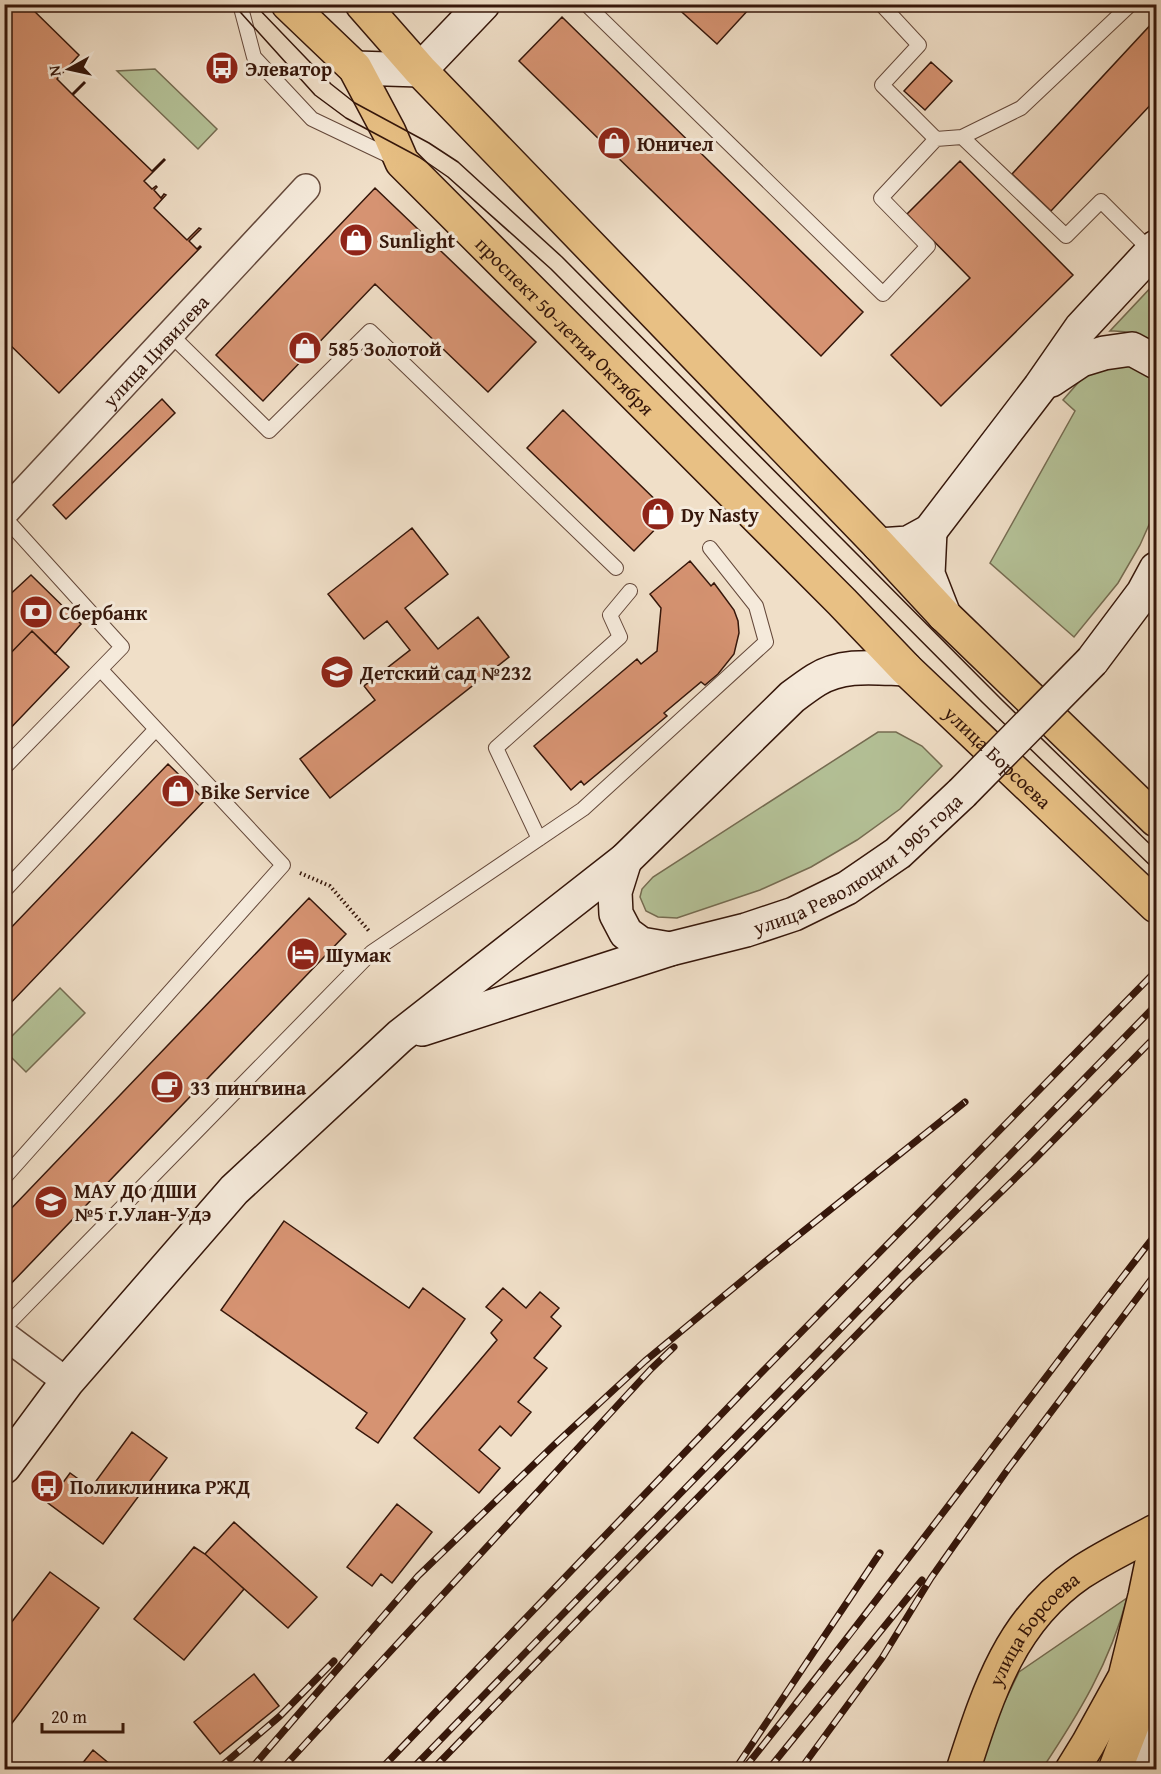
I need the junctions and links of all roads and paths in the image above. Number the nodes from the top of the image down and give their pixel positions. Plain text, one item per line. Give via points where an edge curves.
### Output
1 (240, 4) edge
2 (288, 4) edge
3 (362, 4) edge
4 (483, 4) edge
5 (586, 4) edge
6 (881, 4) edge
7 (1131, 4) edge
8 (355, 68) junction
9 (420, 70) junction
10 (962, 137) junction
11 (936, 140) junction
12 (402, 162) junction
13 (306, 188) dead end
14 (1154, 249) edge
15 (170, 334) junction
16 (1156, 362) edge
17 (1040, 387) junction
18 (4, 515) edge
19 (930, 531) junction
20 (879, 545) junction
21 (710, 548) dead end
22 (616, 568) dead end
23 (1156, 569) edge
24 (630, 591) dead end
25 (842, 602) joint
26 (944, 615) junction
27 (906, 669) junction
28 (100, 670) junction
29 (156, 729) junction
30 (4, 768) edge
31 (1156, 820) edge
32 (539, 839) junction
33 (625, 860) junction
34 (283, 865) junction
35 (4, 891) edge
36 (1156, 906) edge
37 (382, 946) junction
38 (670, 950) junction
39 (400, 1036) junction
40 (4, 1178) edge
41 (4, 1328) edge
42 (4, 1335) edge
43 (67, 1382) junction
44 (4, 1467) edge
45 (1156, 1531) edge
46 (1156, 1543) edge
47 (1156, 1650) edge
48 (1156, 1734) edge
49 (963, 1770) edge
50 (1072, 1770) edge
51 (1114, 1770) edge
52 (1126, 1770) edge

1 - 12 lane via 254,57 312,119
2 - 8 main road, проспект 50-летия Октября
3 - 9 main road
4 - 9 main road
5 - 11 lane via 883,294 928,246 881,198
6 - 11 lane via 919,45 882,85
7 - 10 lane via 1022,108
8 - 9 main road
8 - 12 main road, проспект 50-летия Октября
9 - 20 main road
10 - 11 lane
10 - 14 lane via 1066,236 1101,201
12 - 25 main road, проспект 50-летия Октября
13 - 15 street, улица Цивилева
14 - 17 main road via 1081,328
15 - 18 street, улица Цивилева
15 - 22 lane via 269,430 370,331
16 - 17 main road via 1132,349 1104,353 1081,360
17 - 19 main road
18 - 28 lane via 122,647
19 - 20 main road via 908,543
19 - 26 main road via 928,574
20 - 26 main road
21 - 32 lane via 756,606 766,642 583,809
23 - 38 main road, улица Революции 1905 года, bridge via 1143,593 1092,661 898,853 847,888 794,914
24 - 32 lane via 610,615 620,637 496,748
25 - 27 main road, улица Борсоева
26 - 31 main road
27 - 33 main road, улица Революции 1905 года via 863,667 816,679 792,697
27 - 36 main road, улица Борсоева
28 - 29 lane
28 - 30 lane
29 - 34 lane
29 - 35 lane
32 - 37 lane
33 - 38 main road, улица Революции 1905 года via 615,892 616,914 626,933 641,944
33 - 39 main road, улица Революции 1905 года
34 - 37 path via 330,886
34 - 40 lane
37 - 41 lane
38 - 39 main road, улица Революции 1905 года
39 - 43 main road, улица Революции 1905 года via 234,1190
42 - 43 street
43 - 44 main road, улица Революции 1905 года
45 - 49 main road, улица Борсоева via 1079,1574 1047,1600 1023,1627 1000,1668
46 - 50 main road via 1125,1677
47 - 51 main road via 1147,1687
48 - 52 main road

